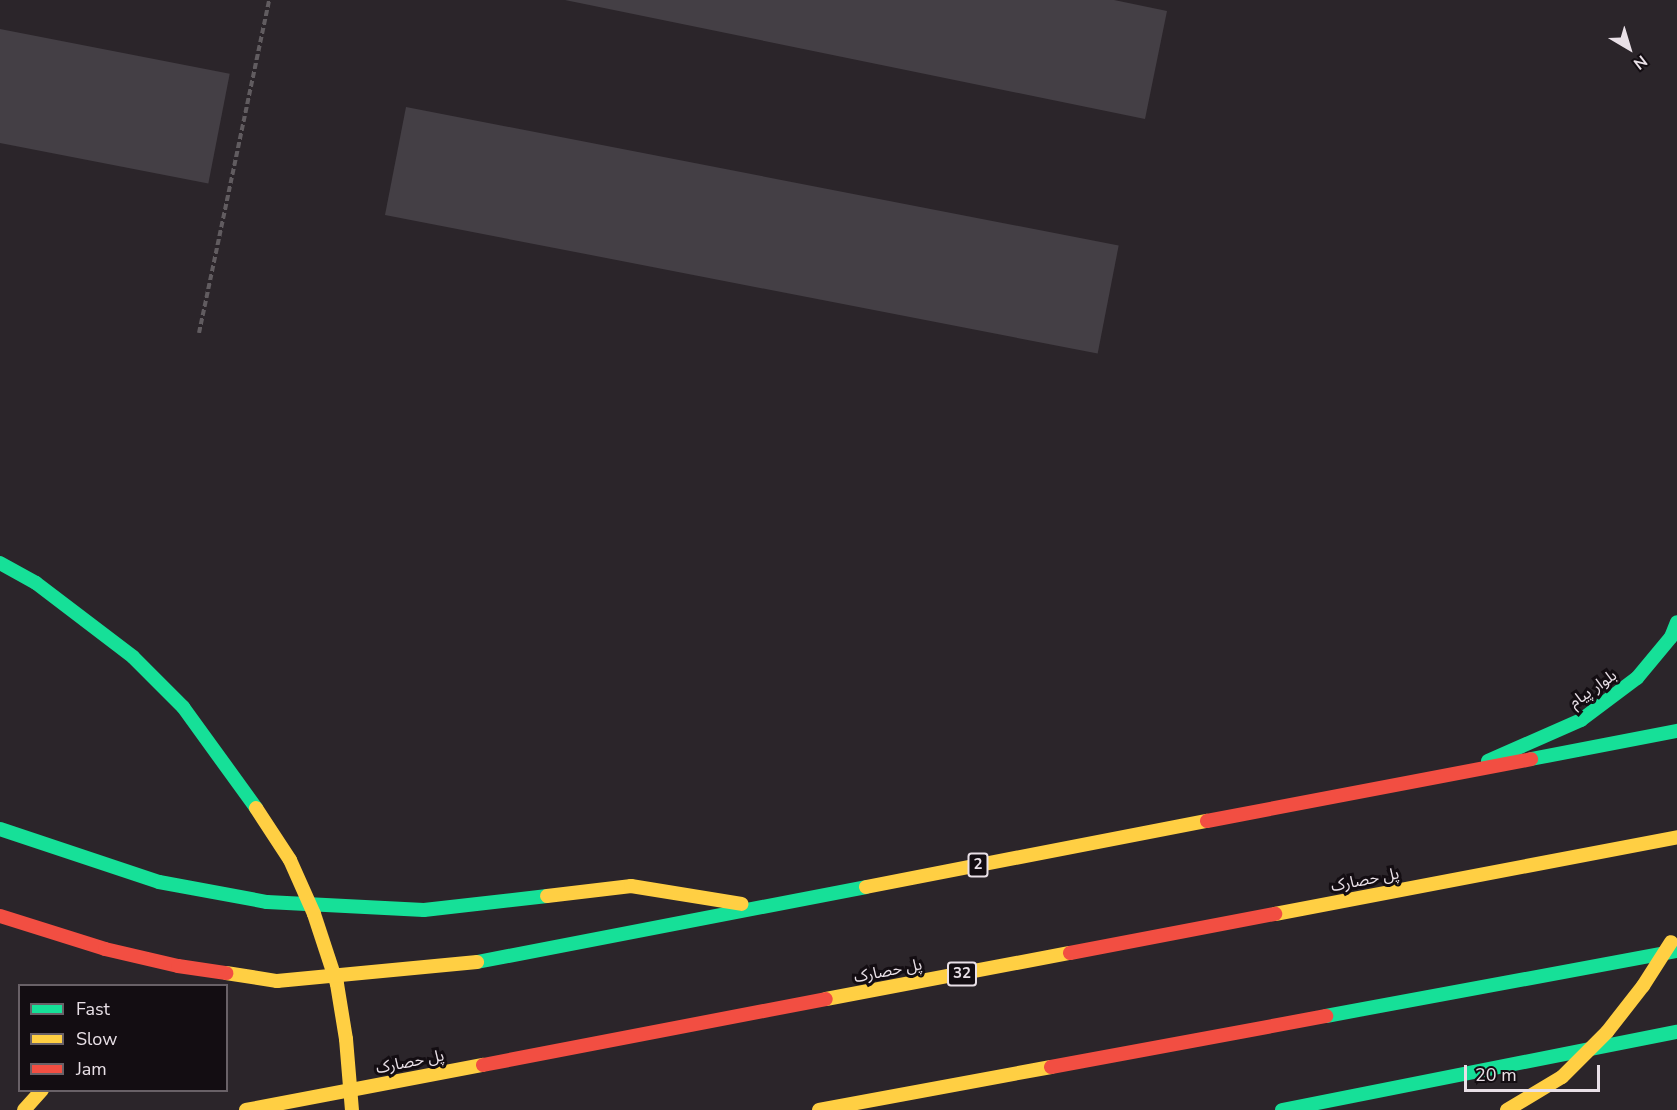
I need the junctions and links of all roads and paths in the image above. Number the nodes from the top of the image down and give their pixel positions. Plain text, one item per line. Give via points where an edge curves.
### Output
1 (269, 0) edge
2 (200, 333) dead end
3 (0, 563) edge
4 (1677, 622) edge
5 (1677, 731) edge
6 (1470, 769) junction
7 (0, 830) edge
8 (1677, 837) edge
9 (764, 907) junction
10 (0, 916) edge
11 (1677, 933) edge
12 (1677, 951) edge
13 (277, 981) junction
14 (246, 992) dead end
15 (1677, 1032) edge
16 (40, 1092) edge
17 (24, 1110) edge
18 (246, 1110) edge
19 (352, 1110) edge
20 (819, 1110) edge
21 (1282, 1110) edge
22 (1507, 1110) edge

1 - 2 path
3 - 19 main road via 36,583 133,657 183,707 290,860 314,914 337,984
4 - 6 main road, بلوار پیام via 1671,637 1637,678 1581,720
5 - 6 main road, 2
6 - 9 main road, 2
7 - 9 main road via 159,882 267,902 424,910 631,886
8 - 18 main road, پل حصارک / 32
9 - 13 main road, 2 via 460,965
10 - 13 main road via 168,964
11 - 22 main road via 1607,1032 1562,1077
12 - 20 main road
13 - 14 main road
15 - 21 main road
16 - 17 main road

